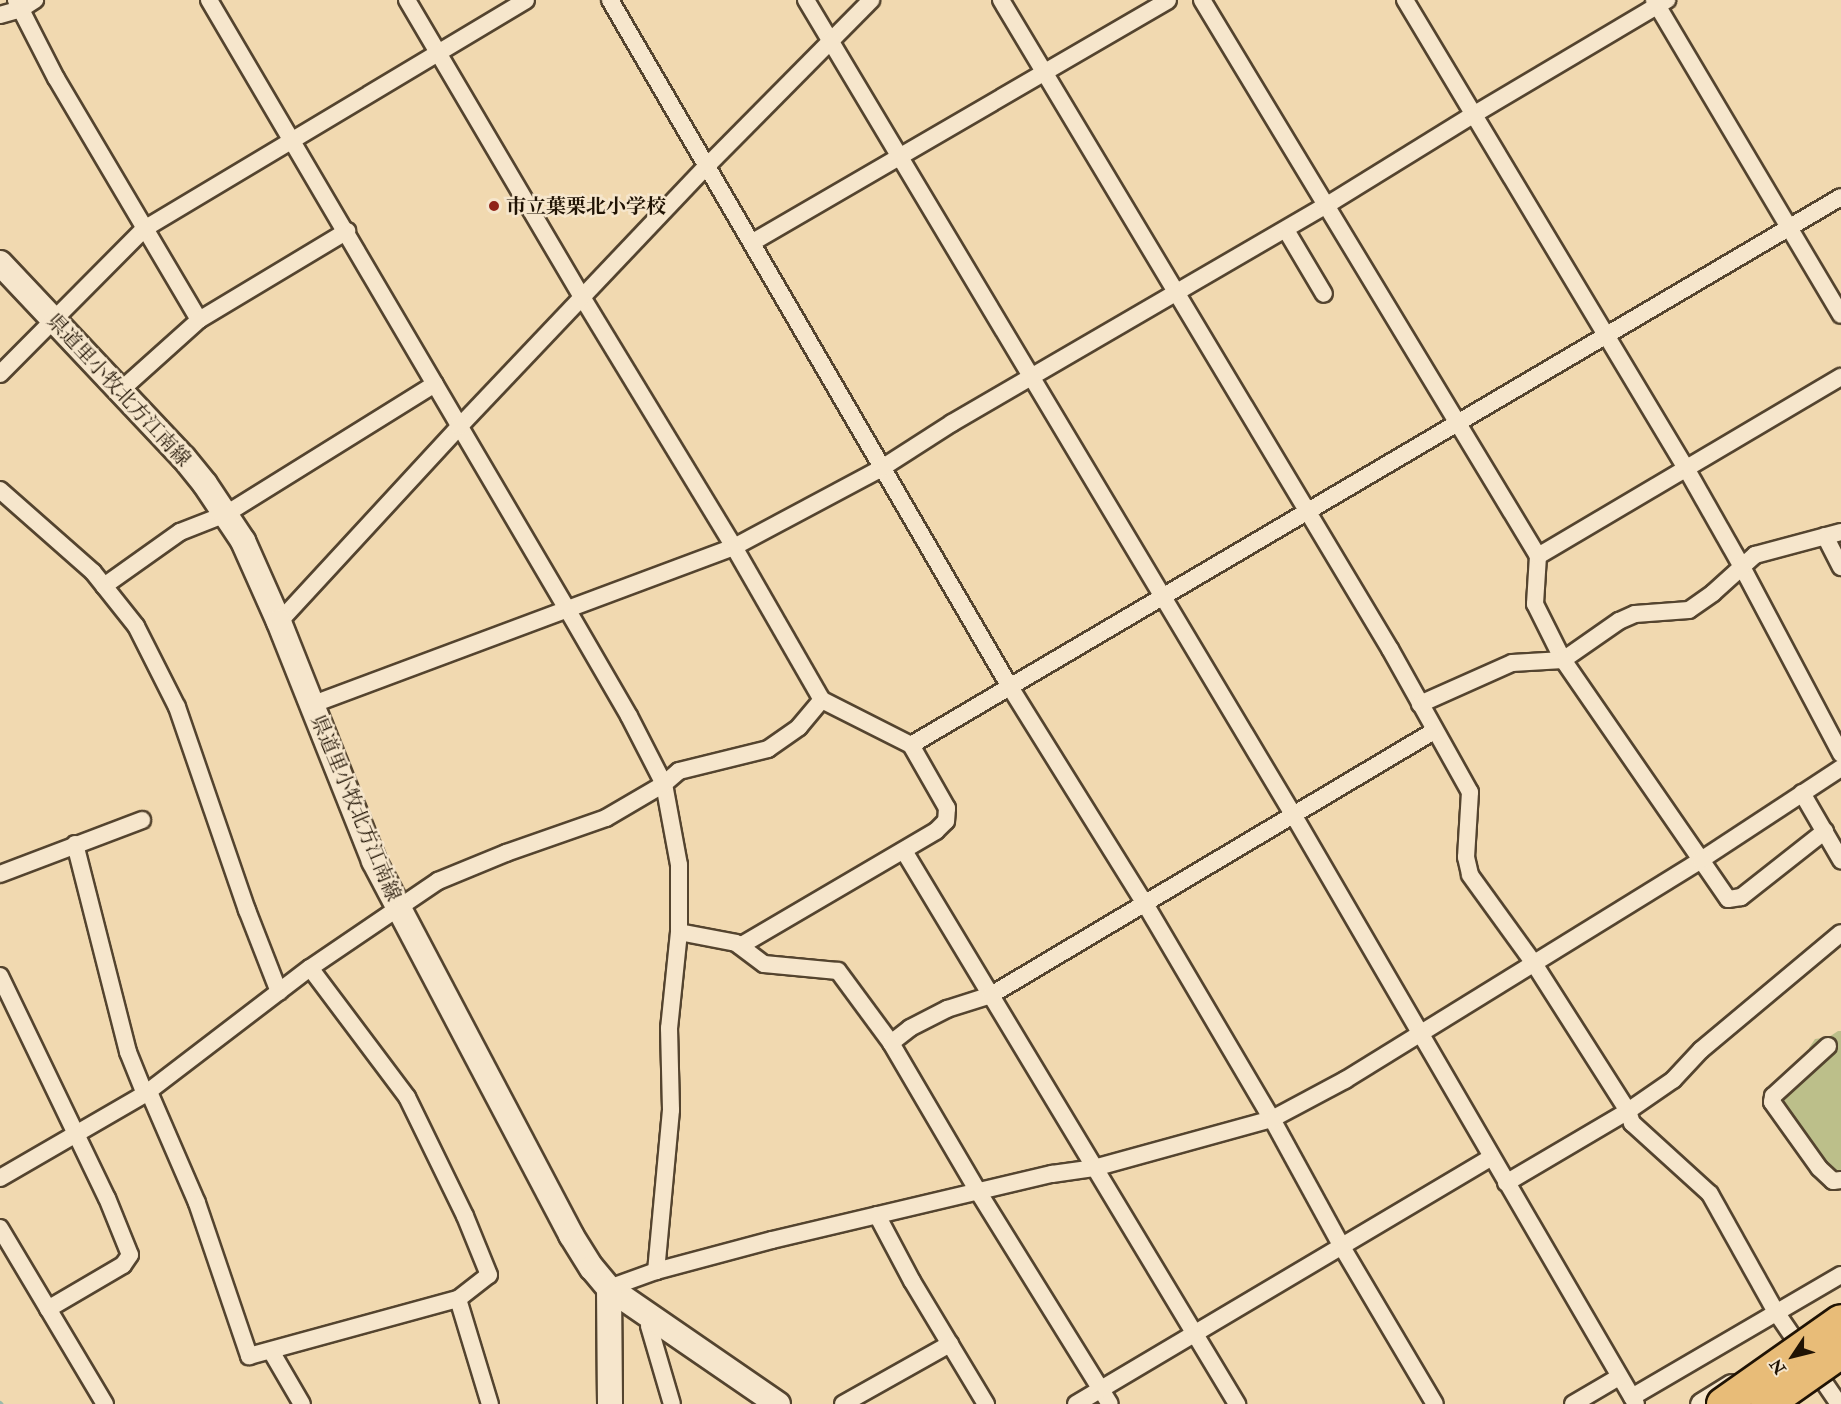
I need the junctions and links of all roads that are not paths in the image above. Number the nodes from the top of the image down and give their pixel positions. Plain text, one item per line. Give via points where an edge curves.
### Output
1 (209, 0) edge
2 (407, 0) edge
3 (526, 0) edge
4 (610, 0) edge
5 (806, 0) edge
6 (870, 0) edge
7 (1001, 0) edge
8 (1168, 0) edge
9 (1202, 0) edge
10 (1405, 0) edge
11 (1660, 2) edge
12 (24, 3) edge
13 (0, 15) edge
14 (832, 41) junction
15 (437, 52) junction
16 (1046, 74) junction
17 (1473, 115) junction
18 (292, 138) junction
19 (900, 157) junction
20 (708, 165) junction
21 (1841, 197) edge
22 (1327, 205) junction
23 (1789, 227) junction
24 (144, 229) junction
25 (1286, 230) junction
26 (347, 231) junction
27 (753, 242) junction
28 (0, 263) edge
29 (1179, 293) junction
30 (1324, 294) dead end
31 (582, 297) junction
32 (1841, 315) edge
33 (53, 319) junction
34 (199, 320) junction
35 (1606, 335) junction
36 (0, 374) edge
37 (1841, 377) edge
38 (1032, 378) junction
39 (435, 384) junction
40 (121, 390) junction
41 (1458, 423) junction
42 (459, 427) junction
43 (882, 468) junction
44 (1687, 470) junction
45 (0, 490) edge
46 (1308, 511) junction
47 (226, 514) junction
48 (1833, 534) edge
49 (734, 547) junction
50 (1538, 556) junction
51 (1741, 566) junction
52 (1841, 567) edge
53 (104, 586) junction
54 (1162, 596) junction
55 (567, 609) junction
56 (279, 622) junction
57 (1563, 660) junction
58 (1010, 687) junction
59 (822, 700) junction
60 (1420, 704) junction
61 (311, 705) junction
62 (1434, 731) junction
63 (911, 745) junction
64 (1841, 754) edge
65 (1841, 768) edge
66 (664, 784) junction
67 (1803, 793) junction
68 (1293, 816) junction
69 (142, 820) dead end
70 (1825, 831) junction
71 (75, 844) junction
72 (904, 851) junction
73 (1701, 860) junction
74 (1841, 860) edge
75 (0, 874) edge
76 (1144, 902) junction
77 (398, 907) junction
78 (679, 932) junction
79 (1841, 933) edge
80 (740, 946) junction
81 (1533, 962) junction
82 (310, 968) junction
83 (0, 976) edge
84 (279, 992) junction
85 (991, 995) junction
86 (1420, 1033) junction
87 (891, 1043) junction
88 (1828, 1046) dead end
89 (147, 1093) junction
90 (1628, 1111) junction
91 (1272, 1119) junction
92 (77, 1134) junction
93 (1491, 1158) junction
94 (1094, 1168) junction
95 (0, 1178) edge
96 (1841, 1180) edge
97 (1506, 1183) junction
98 (979, 1193) junction
99 (877, 1215) junction
100 (0, 1228) edge
101 (1342, 1247) junction
102 (656, 1271) junction
103 (1841, 1275) edge
104 (609, 1288) junction
105 (458, 1299) junction
106 (1841, 1306) edge
107 (48, 1309) junction
108 (1776, 1312) junction
109 (654, 1318) junction
110 (1841, 1321) edge
111 (1195, 1333) junction
112 (1795, 1341) junction
113 (950, 1344) junction
114 (271, 1351) junction
115 (1841, 1352) edge
116 (1841, 1365) edge
117 (1619, 1377) junction
118 (1822, 1380) junction
119 (1106, 1397) edge
120 (1634, 1401) edge
121 (105, 1404) edge
122 (302, 1404) edge
123 (490, 1404) edge
124 (610, 1404) edge
125 (672, 1404) edge
126 (778, 1404) edge
127 (843, 1404) edge
128 (986, 1404) edge
129 (1076, 1404) edge
130 (1237, 1404) edge
131 (1435, 1404) edge
132 (1573, 1404) edge
133 (1701, 1404) edge
134 (1723, 1404) edge
135 (1767, 1404) edge
136 (1788, 1404) edge
137 (1839, 1404) edge

1 - 18 street
2 - 15 street
3 - 15 street
4 - 20 street
5 - 14 street
6 - 14 street
7 - 16 street
8 - 16 street
9 - 22 street
10 - 17 street
11 - 17 street
11 - 23 street
12 - 13 street
12 - 24 street via 56,78
14 - 19 street
14 - 20 street
15 - 18 street
15 - 31 street
16 - 19 street
16 - 29 street
17 - 22 street
17 - 35 street
18 - 24 street
18 - 26 street
19 - 27 street
19 - 38 street
20 - 27 street
20 - 31 street
21 - 23 street
22 - 25 street
22 - 41 street
23 - 32 street
23 - 35 street
24 - 33 street
24 - 34 street
25 - 29 street
25 - 30 street
26 - 34 street
26 - 39 street
27 - 43 street
28 - 33 main road, 県道里小牧北方江南線
29 - 38 street
29 - 46 street
31 - 42 street
31 - 49 street
33 - 36 street
33 - 40 main road, 県道里小牧北方江南線
34 - 40 street
35 - 41 street
35 - 44 street
37 - 44 street
38 - 43 street
38 - 54 street
39 - 42 street
39 - 47 street
40 - 47 main road, 県道里小牧北方江南線 via 184,458
41 - 46 street
41 - 50 street
42 - 55 street
42 - 56 street
43 - 49 street
43 - 58 street
44 - 50 street
44 - 51 street
45 - 53 street
46 - 54 street
46 - 60 street
47 - 53 street via 180,532
47 - 56 main road, 県道里小牧北方江南線 via 243,541
48 - 51 street via 1755,555
48 - 52 street
49 - 55 street
49 - 59 street
50 - 57 street via 1535,604
51 - 57 street via 1689,610 1635,614
51 - 64 street
53 - 84 street via 136,626 177,707
54 - 58 street
54 - 68 street
55 - 61 street
55 - 66 street
56 - 61 main road, 県道里小牧北方江南線
57 - 60 street via 1512,663
57 - 73 street
58 - 63 street
58 - 76 street
59 - 63 street
59 - 66 street via 799,727 768,749 679,771
60 - 62 street
61 - 77 main road, 県道里小牧北方江南線 via 361,831
62 - 68 street
62 - 81 street via 1470,792 1466,857 1470,875
63 - 72 street via 947,808 946,820 936,831
65 - 67 street
66 - 77 street via 606,818 438,882
66 - 78 street via 679,865
67 - 70 street
67 - 73 street
68 - 76 street
68 - 86 street
69 - 71 street
70 - 73 street via 1741,897 1728,899
70 - 74 street
71 - 75 street
71 - 89 street via 128,1052
72 - 80 street
72 - 85 street
73 - 81 street
76 - 85 street
76 - 91 street
77 - 82 street
77 - 104 main road, 県道里小牧北方江南線 via 571,1235
78 - 80 street
78 - 102 street via 669,1028 671,1110
79 - 90 street via 1701,1050 1673,1080
80 - 87 street via 764,964 837,971
81 - 86 street
81 - 90 street
82 - 84 street
82 - 105 street via 407,1097 465,1216 489,1275
83 - 92 street
84 - 89 street
85 - 87 street via 947,1010 910,1028
85 - 94 street
86 - 91 street
86 - 93 street
87 - 98 street
88 - 96 street via 1773,1096 1772,1102 1819,1168 1833,1181
89 - 92 street
89 - 114 street via 197,1203 249,1356
90 - 97 street
90 - 108 street via 1632,1124 1710,1194
91 - 94 street
91 - 101 street
92 - 95 street
92 - 107 street via 130,1255 123,1265
93 - 97 street
93 - 101 street
94 - 98 street via 1052,1174
94 - 111 street
97 - 117 street
98 - 99 street
98 - 119 street
99 - 102 street
99 - 113 street
100 - 107 street
101 - 111 street
101 - 131 street
102 - 104 street
103 - 108 street
104 - 109 main road, 県道里小牧北方江南線
104 - 124 main road
105 - 114 street
105 - 123 street
106 - 112 street
107 - 121 street
108 - 112 street
108 - 120 street
109 - 125 street via 650,1326
109 - 126 main road, 県道里小牧北方江南線
110 - 134 highway, bridge
111 - 119 street
111 - 130 street
112 - 118 street
112 - 133 street
113 - 127 street
113 - 128 street
114 - 122 street
115 - 135 highway, bridge
116 - 118 street
117 - 120 street
117 - 132 street
118 - 136 street
118 - 137 street
119 - 129 street

